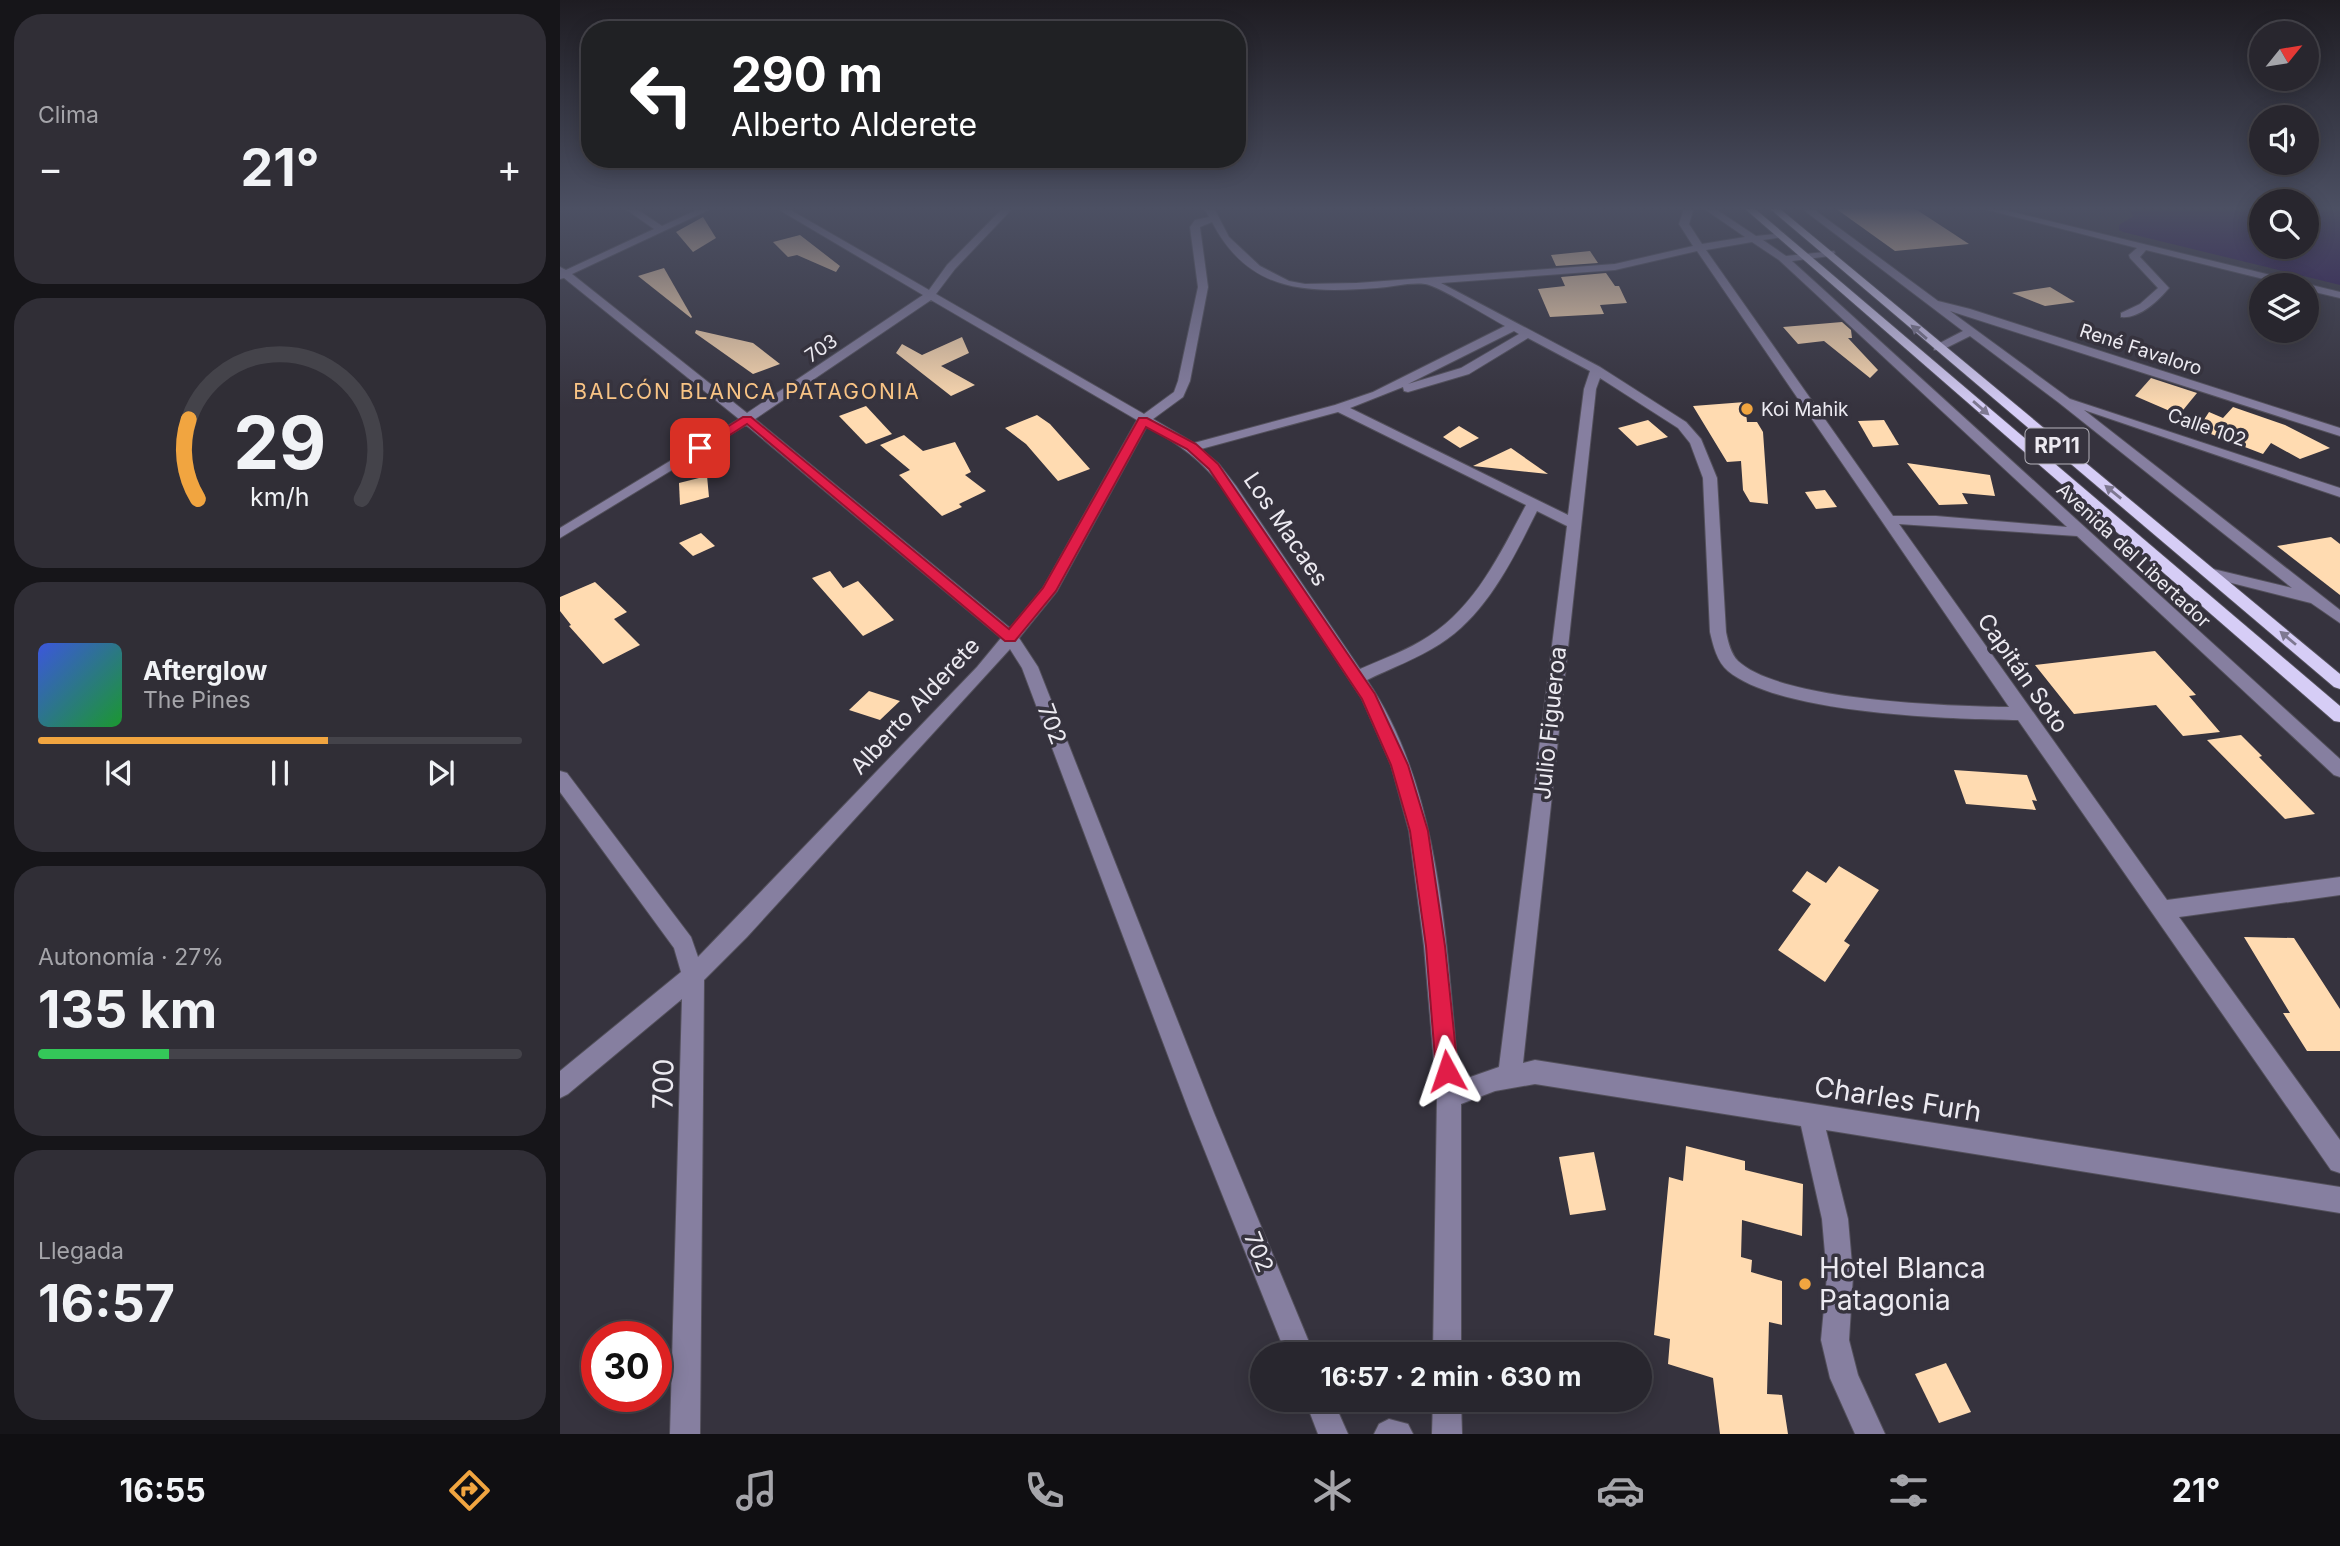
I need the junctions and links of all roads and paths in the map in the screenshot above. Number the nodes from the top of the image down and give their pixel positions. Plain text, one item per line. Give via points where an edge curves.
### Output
1 (563, 275) edge
2 (897, 275) edge
3 (945, 275) edge
4 (1201, 275) edge
5 (1270, 275) edge
6 (1510, 275) edge
7 (1719, 275) edge
8 (1801, 275) edge
9 (1828, 275) edge
10 (1855, 275) edge
11 (1894, 275) edge
12 (2151, 275) edge
13 (1429, 281) junction
14 (2319, 290) edge
15 (931, 294) junction
16 (2340, 295) edge
17 (1930, 302) junction
18 (2125, 315) dead end
19 (1518, 331) junction
20 (1969, 332) junction
21 (1938, 348) junction
22 (1596, 370) junction
23 (2062, 400) junction
24 (1339, 408) junction
25 (747, 419) junction
26 (1143, 421) junction
27 (2340, 432) edge
28 (1192, 447) junction
29 (2340, 493) edge
30 (1533, 505) junction
31 (1888, 520) junction
32 (1573, 523) junction
33 (2080, 531) junction
34 (560, 534) edge
35 (2213, 574) junction
36 (2316, 599) junction
37 (2340, 606) edge
38 (2340, 618) edge
39 (1010, 637) junction
40 (1356, 678) junction
41 (2340, 682) edge
42 (2023, 713) junction
43 (2340, 716) edge
44 (2340, 770) edge
45 (560, 778) edge
46 (2340, 886) edge
47 (2163, 910) junction
48 (693, 976) junction
49 (1510, 1076) junction
50 (560, 1086) edge
51 (1449, 1097) junction
52 (1811, 1116) junction
53 (2340, 1161) edge
54 (2340, 1199) edge
55 (1295, 1342) edge
56 (1447, 1342) edge
57 (1324, 1412) edge
58 (1447, 1412) edge
59 (685, 1434) edge
60 (1333, 1434) edge
61 (1389, 1434) edge
62 (1398, 1434) edge
63 (1447, 1434) edge
64 (1870, 1434) edge

1 - 25 street, 702
2 - 15 street, Los Macaes
3 - 15 street, 703
4 - 26 street, Alberto Alderete via 1203,287 1179,394
5 - 13 street via 1286,283 1327,288
6 - 13 street
7 - 31 street, Capitán Soto
8 - 33 street, Avenida del Libertador
9 -> 43 main road, Avenida del Libertador / RP11
21 -> 10 main road, Avenida del Libertador / RP11
11 - 17 street
12 - 18 street via 2164,288
13 - 19 street
14 - 16 street
15 - 25 street, 703
15 - 26 street, Los Macaes
17 - 20 street
17 - 27 street, René Favaloro
19 - 22 street
19 - 24 street via 1465,371
20 - 21 street
20 - 23 street
35 -> 21 main road, Avenida del Libertador / RP11
22 - 32 street, Julio Figueroa
22 - 42 street via 1682,425 1706,461 1718,632 1723,652 1735,667 1773,686 1823,698 1945,712
23 - 29 street, Calle 102
23 - 36 street
24 - 28 street
24 - 30 street
25 - 34 street, 703
25 - 39 street, 702
26 - 28 street, Los Macaes
26 - 39 street, Alberto Alderete via 1049,591
28 - 40 street, Los Macaes via 1231,489
30 - 32 street
30 - 40 street via 1494,575 1454,624 1436,639
31 - 33 street via 1926,518
31 - 42 street, Capitán Soto
32 - 49 street, Julio Figueroa
33 - 44 street, Avenida del Libertador
35 - 36 street
41 -> 35 main road, Avenida del Libertador / RP11
36 - 37 street
36 - 38 street
39 - 48 street, Alberto Alderete via 983,671
39 - 55 street, 702 via 1030,667
40 - 51 street, Los Macaes via 1400,765 1419,831
42 - 47 street, Capitán Soto
45 - 48 street, 700 via 683,944
46 - 47 street
47 - 53 street, Capitán Soto
48 - 50 street, Alberto Alderete
48 - 59 street, 700
49 - 51 street, Charles Furh
49 - 52 street, Charles Furh via 1535,1072
51 - 56 street
52 - 54 street, Charles Furh
52 - 64 street via 1835,1219 1840,1276 1835,1340 1844,1378
57 - 60 street
58 - 63 street
61 - 62 street

